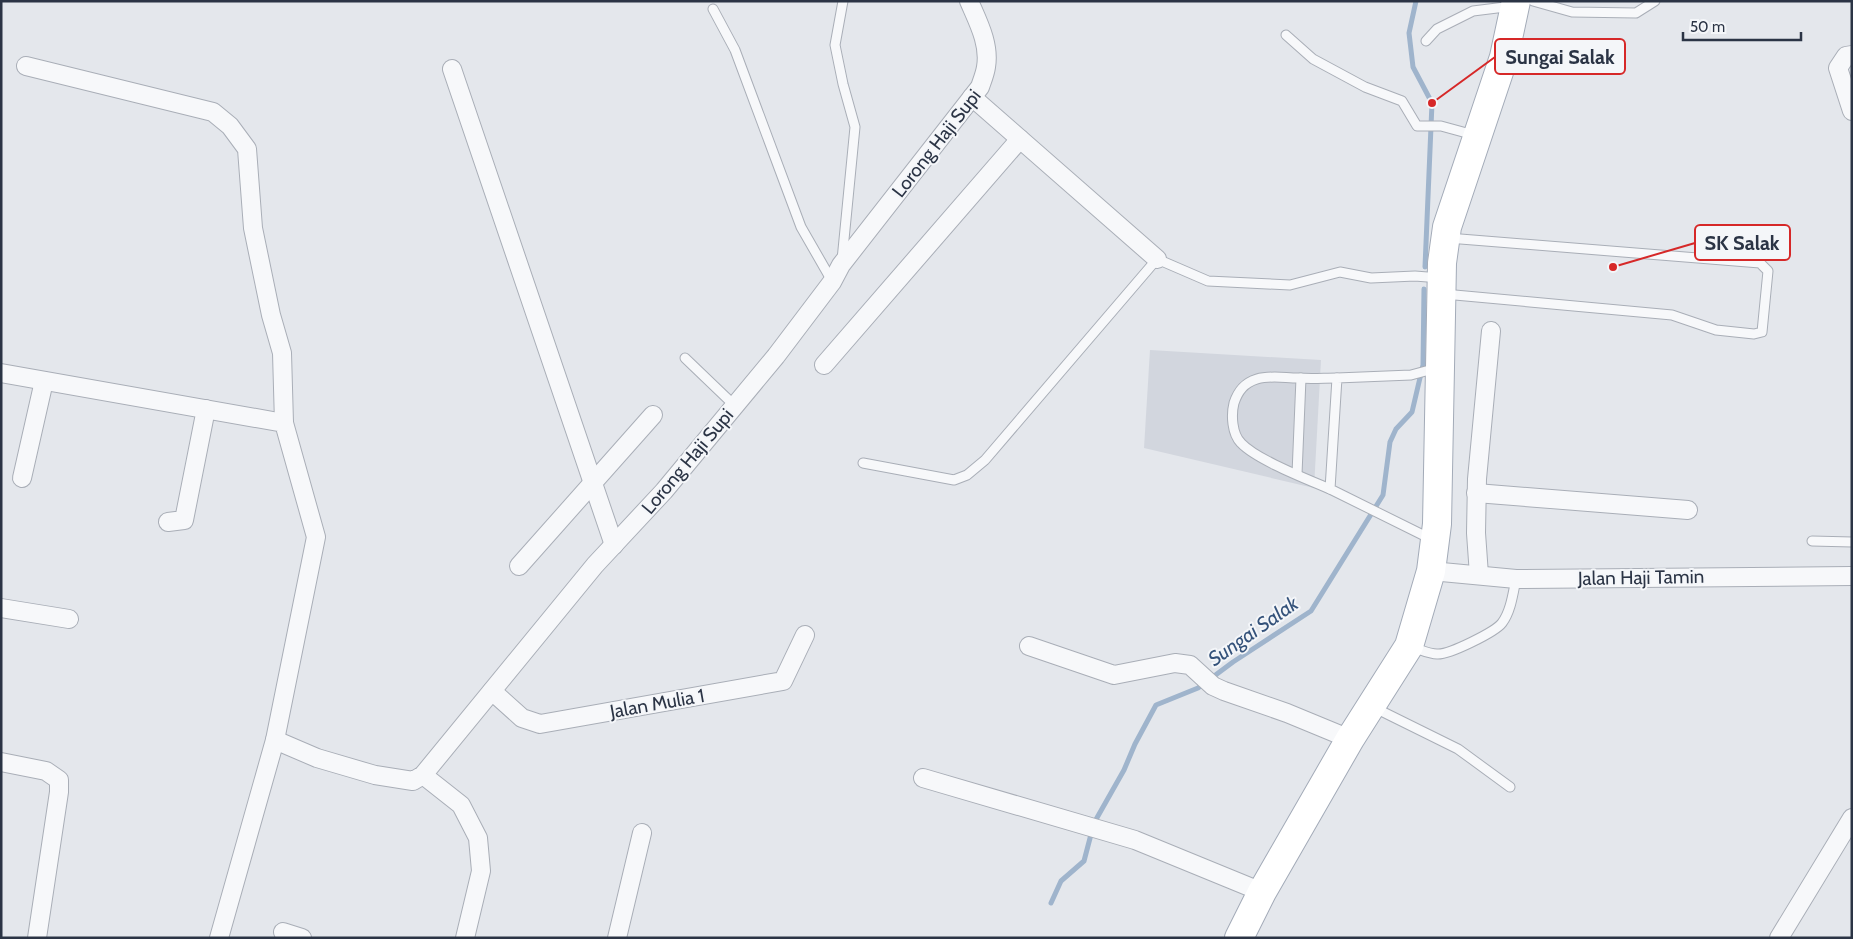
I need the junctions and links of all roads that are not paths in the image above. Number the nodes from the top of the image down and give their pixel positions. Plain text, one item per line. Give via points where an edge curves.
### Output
1 (844, 1) edge
2 (969, 1) edge
3 (1655, 1) edge
4 (1521, 3) edge
5 (713, 9) dead end
6 (1286, 35) dead end
7 (1426, 40) dead end
8 (1852, 54) edge
9 (26, 66) dead end
10 (452, 69) dead end
11 (972, 97) junction
12 (1852, 111) edge
13 (1477, 136) junction
14 (1020, 139) junction
15 (1446, 237) junction
16 (1157, 259) junction
17 (841, 265) junction
18 (832, 282) junction
19 (1442, 286) junction
20 (1491, 331) dead end
21 (685, 358) dead end
22 (824, 364) dead end
23 (1436, 368) junction
24 (1, 373) edge
25 (1301, 378) junction
26 (1337, 378) junction
27 (44, 381) junction
28 (734, 405) junction
29 (206, 409) junction
30 (653, 415) dead end
31 (284, 423) junction
32 (863, 463) dead end
33 (1297, 474) junction
34 (22, 478) dead end
35 (593, 483) junction
36 (1330, 489) junction
37 (1476, 493) junction
38 (1688, 510) dead end
39 (168, 522) dead end
40 (1812, 540) dead end
41 (1436, 541) junction
42 (1852, 542) edge
43 (614, 545) junction
44 (519, 566) dead end
45 (1431, 571) junction
46 (1479, 575) junction
47 (1852, 576) edge
48 (1516, 579) junction
49 (1, 608) edge
50 (68, 619) dead end
51 (805, 635) dead end
52 (1029, 646) dead end
53 (1409, 646) junction
54 (492, 691) junction
55 (1371, 706) junction
56 (1350, 739) junction
57 (275, 740) junction
58 (1, 762) edge
59 (423, 776) junction
60 (923, 778) dead end
61 (1510, 787) dead end
62 (1852, 818) edge
63 (642, 833) dead end
64 (1262, 892) junction
65 (282, 932) dead end
66 (37, 938) edge
67 (219, 938) edge
68 (302, 938) edge
69 (465, 938) edge
70 (617, 938) edge
71 (1239, 938) edge
72 (1779, 938) edge

1 - 17 lane via 835,45 855,127
2 - 11 street, Lorong Haji Supi via 986,49 986,67 980,87
3 - 4 lane via 1636,13 1572,12
4 - 7 lane via 1473,11 1437,29
4 - 13 main road
5 - 18 lane via 735,50 801,227
6 - 13 lane via 1313,59 1402,101 1416,126 1441,126
8 - 12 street via 1846,56 1838,68
9 - 31 street via 213,112 230,126 247,149 253,228 270,315 282,353
10 - 35 street
11 - 14 street
11 - 17 street, Lorong Haji Supi
13 - 15 main road
14 - 16 street
14 - 22 street
15 - 19 main road
15 - 19 lane via 1760,264 1768,271 1762,332 1754,334 1716,330 1672,315
16 - 19 lane via 1208,281 1290,285 1340,272 1371,278 1415,276
16 - 32 lane via 985,460 967,475 954,480
17 - 18 street, Lorong Haji Supi
18 - 28 street, Lorong Haji Supi
19 - 23 main road
20 - 37 street
21 - 28 lane
23 - 26 lane via 1411,375
23 - 41 main road
24 - 27 street
25 - 26 lane
25 - 33 lane
25 - 33 lane via 1267,377 1243,385 1233,408 1233,422 1241,443
26 - 36 lane
27 - 29 street
27 - 34 street
28 - 43 street, Lorong Haji Supi via 664,491
29 - 31 street
29 - 39 street via 184,520
30 - 35 street
31 - 57 street via 316,537
33 - 36 lane
35 - 43 street
35 - 44 street
36 - 41 lane
37 - 38 street
37 - 46 street
40 - 42 lane
41 - 45 main road
43 - 54 street, Lorong Haji Supi
45 - 46 street, Jalan Haji Tamin
45 - 53 main road
46 - 48 street, Jalan Haji Tamin
47 - 48 street, Jalan Haji Tamin
48 - 53 lane via 1508,614 1502,624 1490,632 1448,653 1436,654
49 - 50 street
51 - 54 street, Jalan Mulia 1 via 783,681 540,724 522,718
52 - 56 street via 1114,675 1175,663 1190,664 1207,681
53 - 55 main road
54 - 59 street, Lorong Haji Supi
55 - 56 main road
55 - 61 lane via 1458,749
56 - 64 main road
57 - 59 street via 317,758 375,775 413,781
57 - 67 street
58 - 66 street via 46,771 59,780
59 - 69 street via 460,805 478,838 482,871
60 - 64 street via 1135,840
62 - 72 street
63 - 70 street
64 - 71 main road
65 - 68 street

